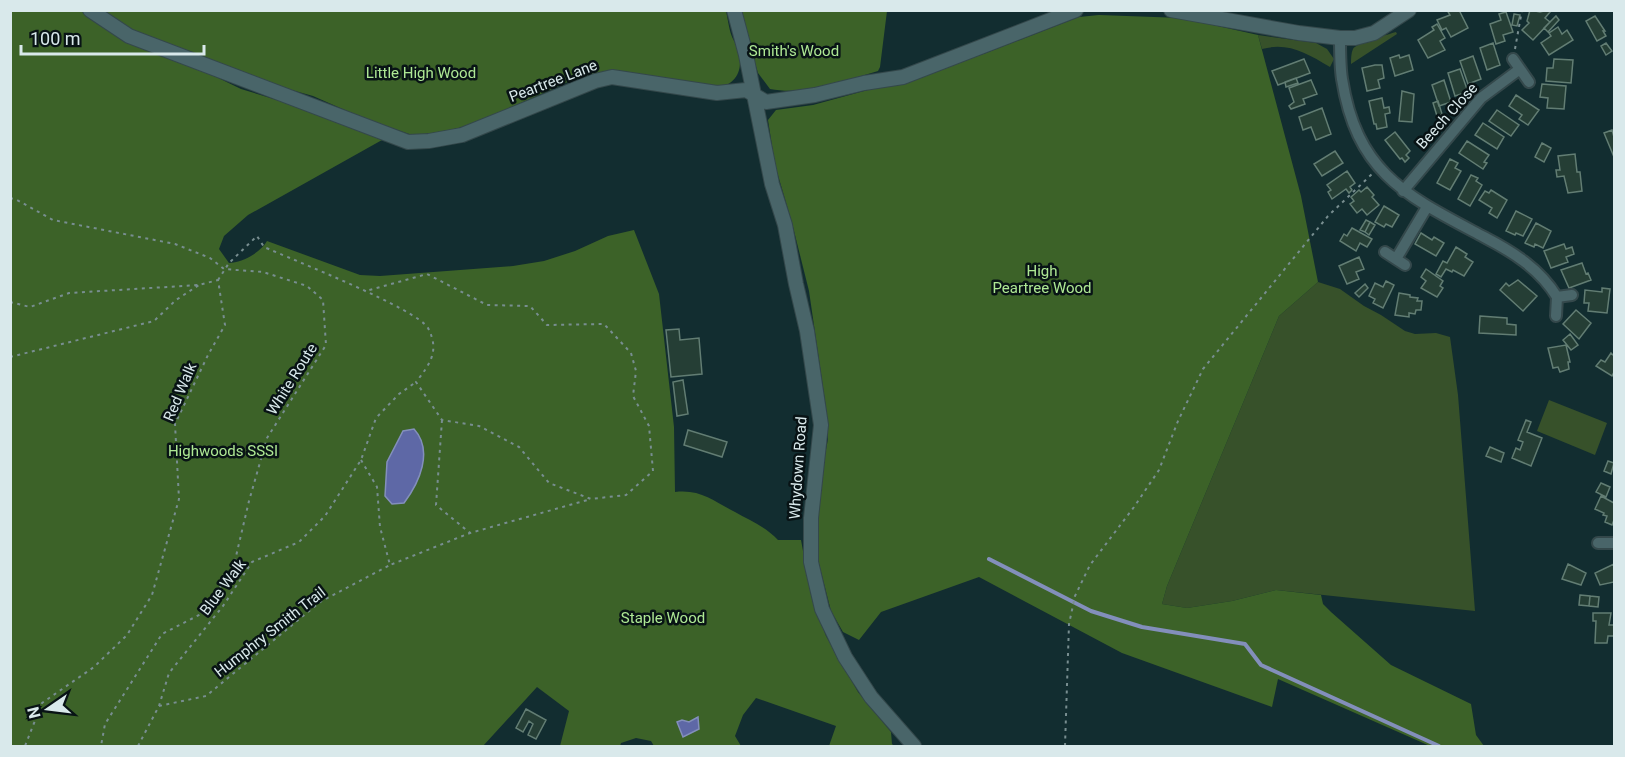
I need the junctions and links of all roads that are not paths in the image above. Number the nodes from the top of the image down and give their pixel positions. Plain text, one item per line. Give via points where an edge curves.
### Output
1 (90, 10) edge
2 (734, 10) edge
3 (1076, 10) edge
4 (1171, 10) edge
5 (1409, 10) edge
6 (1340, 38) junction
7 (1513, 58) road end
8 (1520, 69) junction
9 (1529, 82) dead end
10 (755, 95) junction
11 (1403, 191) junction
12 (1427, 207) junction
13 (1385, 252) dead end
14 (1572, 295) dead end
15 (1557, 297) junction
16 (1556, 316) dead end
17 (1598, 543) dead end
18 (1614, 543) edge
19 (914, 747) edge

1 - 10 street, Peartree Lane via 129,36 408,142 462,135 612,77 717,93 746,90
2 - 10 street, Whydown Road
3 - 10 street, Peartree Lane via 903,77 766,102
4 - 6 street
5 - 6 street via 1374,33
6 - 11 street via 1341,78 1352,122 1362,145
7 - 8 street
8 - 9 street
8 - 11 street, Beech Close via 1481,98
10 - 19 street, Whydown Road via 807,331 820,425 811,562 822,609 845,657 871,697
11 - 12 street
12 - 13 street via 1400,262
12 - 15 street via 1519,256
14 - 15 street
15 - 16 street
17 - 18 street

